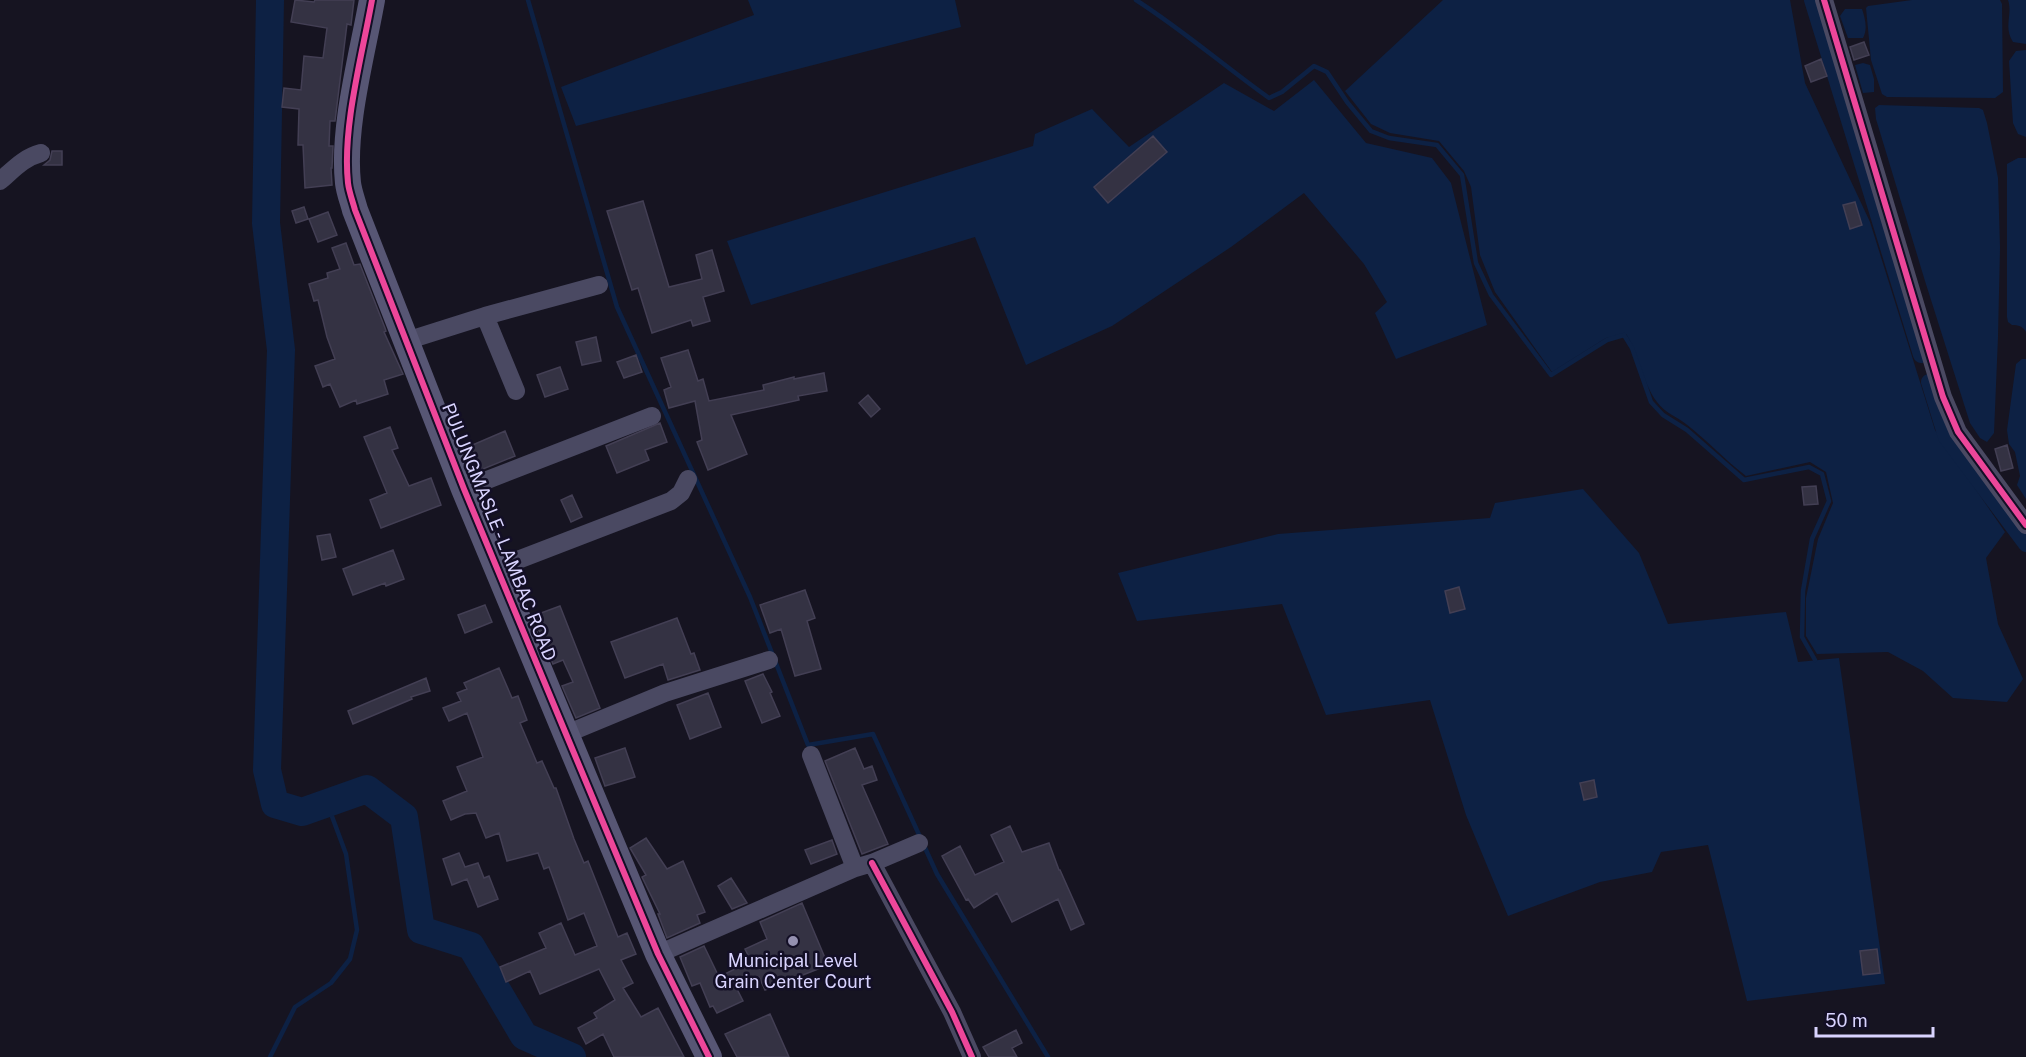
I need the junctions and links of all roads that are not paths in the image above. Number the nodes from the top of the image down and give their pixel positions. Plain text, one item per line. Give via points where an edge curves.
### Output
1 (372, 0) edge
2 (1824, 0) edge
3 (41, 153) dead end
4 (0, 181) edge
5 (599, 285) dead end
6 (485, 316) junction
7 (406, 341) junction
8 (516, 391) dead end
9 (652, 416) dead end
10 (688, 479) dead end
11 (464, 489) junction
12 (2026, 525) edge
13 (497, 568) junction
14 (769, 660) dead end
15 (566, 734) junction
16 (811, 755) dead end
17 (919, 843) dead end
18 (863, 866) junction
19 (658, 954) junction
20 (709, 1057) edge
21 (972, 1057) edge

1 - 7 street, PULUNGMASLE - LAMBAC ROAD via 346,153 348,186
2 - 12 street via 1943,397 1959,432
3 - 4 street via 22,160
5 - 6 street
6 - 7 street
6 - 8 street
7 - 11 street, PULUNGMASLE - LAMBAC ROAD
9 - 11 street
10 - 13 street via 681,494 671,501
11 - 13 street, PULUNGMASLE - LAMBAC ROAD
13 - 15 street, PULUNGMASLE - LAMBAC ROAD
14 - 15 street via 665,693
15 - 19 street, PULUNGMASLE - LAMBAC ROAD
16 - 18 street
17 - 18 street
18 - 19 street
18 - 21 street via 952,1012
19 - 20 street, PULUNGMASLE - LAMBAC ROAD

